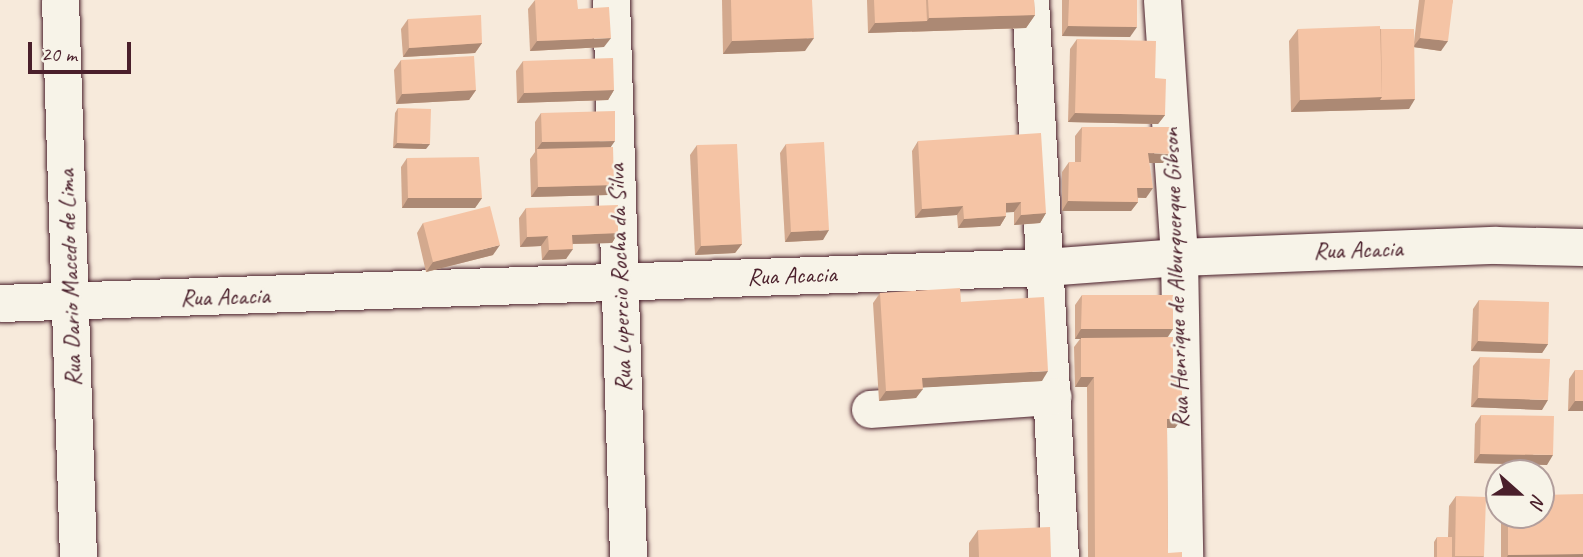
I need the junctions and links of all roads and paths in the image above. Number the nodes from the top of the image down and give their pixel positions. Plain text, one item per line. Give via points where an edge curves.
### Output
1 (60, 0) edge
2 (611, 0) edge
3 (1030, 0) edge
4 (1162, 0) edge
5 (1583, 247) edge
6 (1179, 257) junction
7 (1045, 267) junction
8 (621, 281) junction
9 (71, 302) junction
10 (0, 303) edge
11 (1053, 396) junction
12 (870, 409) dead end
13 (78, 557) edge
14 (628, 557) edge
15 (1060, 557) edge
16 (1184, 557) edge

1 - 9 street, Rua Dario Macedo de Lima
2 - 8 street, Rua Lupercio Rocha da Silva
3 - 7 street
4 - 6 street, Rua Henrique de Alburquerque Gibson
5 - 6 street, Rua Acacia via 1496,245
6 - 7 street, Rua Acacia
6 - 16 street, Rua Henrique de Alburquerque Gibson
7 - 8 street, Rua Acacia
7 - 11 street
8 - 9 street, Rua Acacia
8 - 14 street, Rua Lupercio Rocha da Silva
9 - 10 street, Rua Acacia
9 - 13 street, Rua Dario Macedo de Lima
11 - 12 street
11 - 15 street

